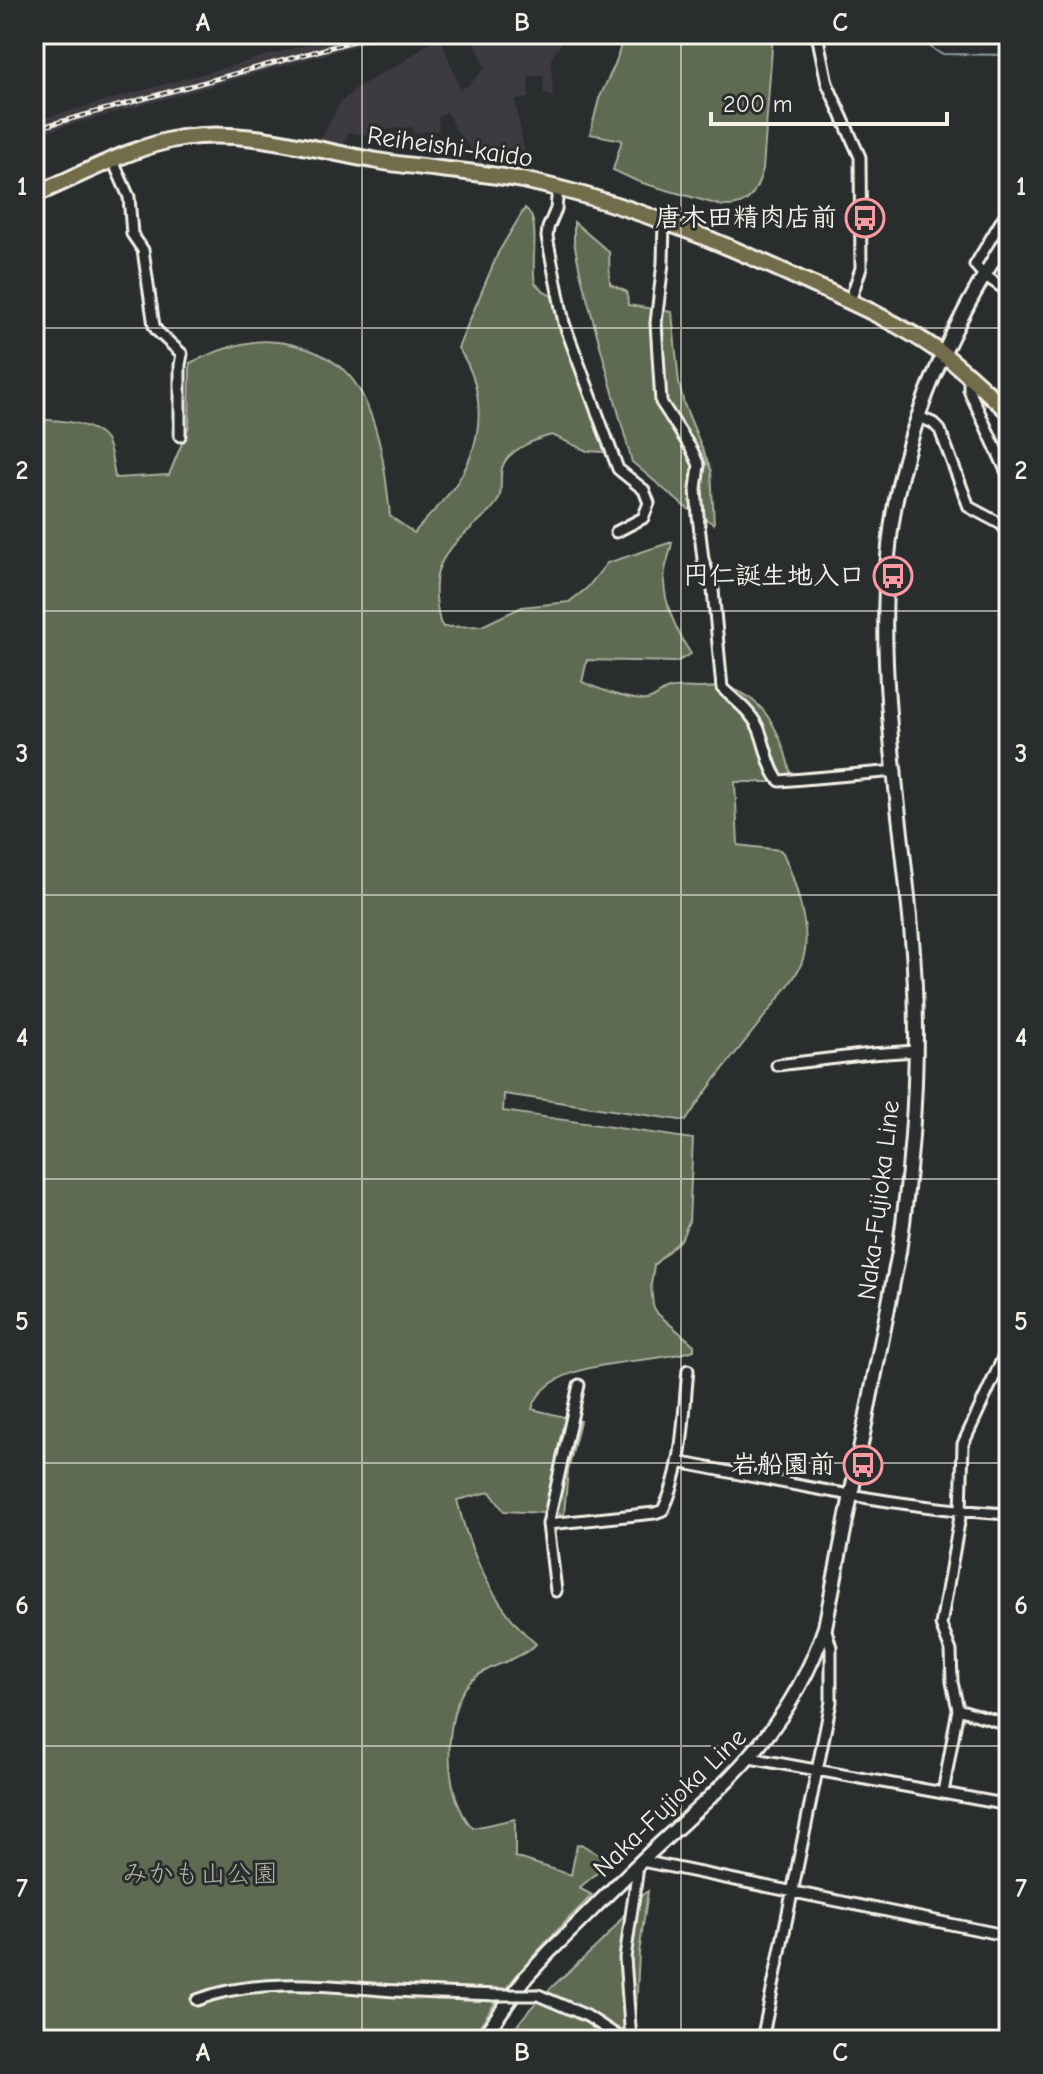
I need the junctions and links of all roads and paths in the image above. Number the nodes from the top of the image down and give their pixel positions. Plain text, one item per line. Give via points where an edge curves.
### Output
1 (817, 34) edge
2 (113, 161) junction
3 (558, 188) junction
4 (34, 195) edge
5 (1009, 208) edge
6 (664, 221) junction
7 (1009, 235) edge
8 (984, 275) junction
9 (1009, 292) edge
10 (850, 301) junction
11 (943, 354) junction
12 (969, 377) junction
13 (1009, 412) edge
14 (917, 416) junction
15 (180, 436) dead end
16 (1009, 477) edge
17 (616, 532) dead end
18 (1009, 533) edge
19 (896, 771) junction
20 (916, 1051) junction
21 (777, 1065) dead end
22 (1009, 1345) edge
23 (688, 1370) dead end
24 (579, 1385) dead end
25 (678, 1462) junction
26 (853, 1494) junction
27 (961, 1511) junction
28 (1009, 1514) edge
29 (548, 1524) junction
30 (556, 1591) dead end
31 (825, 1627) junction
32 (958, 1709) junction
33 (1009, 1725) edge
34 (750, 1758) junction
35 (817, 1770) junction
36 (943, 1793) junction
37 (1009, 1805) edge
38 (638, 1865) junction
39 (791, 1892) junction
40 (1009, 1936) edge
41 (197, 2000) dead end
42 (481, 2040) edge
43 (624, 2040) edge
44 (631, 2040) edge
45 (762, 2040) edge

1 - 10 street via 827,83 860,157 861,268
2 - 3 main road, Reiheishi-kaido via 178,139 230,135
2 - 4 main road, Reiheishi-kaido
2 - 15 street via 129,197 132,234 143,250 154,326 182,354
3 - 6 main road, Reiheishi-kaido
3 - 17 street via 547,237 564,323 618,469 644,490 649,503 643,518
5 - 8 street via 976,261
6 - 10 main road, Reiheishi-kaido
6 - 19 street via 656,323 661,402 699,465 698,516 713,590 722,688 751,716 776,779
7 - 8 main road, Naka-Fujioka Line
8 - 9 street
8 - 11 main road, Naka-Fujioka Line
10 - 11 main road, Reiheishi-kaido
11 - 12 main road, Reiheishi-kaido
11 - 14 main road, Naka-Fujioka Line
12 - 13 main road, Reiheishi-kaido
12 - 16 street via 969,390
14 - 18 street via 940,430 969,507
14 - 19 main road, Naka-Fujioka Line via 896,496 887,577
19 - 20 main road, Naka-Fujioka Line
20 - 21 street
20 - 26 main road, Naka-Fujioka Line via 899,1252
22 - 27 street via 963,1444
23 - 25 street
24 - 29 street
25 - 26 street
25 - 29 street via 663,1510
26 - 27 street
26 - 31 main road, Naka-Fujioka Line
27 - 28 street
27 - 32 street via 941,1625 951,1651
29 - 30 street
31 - 34 main road, Naka-Fujioka Line via 790,1706
31 - 35 street via 831,1647 831,1702
32 - 33 street
32 - 36 street
34 - 35 street
34 - 38 main road, Naka-Fujioka Line
35 - 36 street
35 - 39 street
36 - 37 street
38 - 39 street
38 - 42 main road, Naka-Fujioka Line via 526,1977
38 - 44 street via 625,1958
39 - 40 street
39 - 45 street
41 - 43 street, bridge via 219,1992 332,1984 538,1995 587,2016

